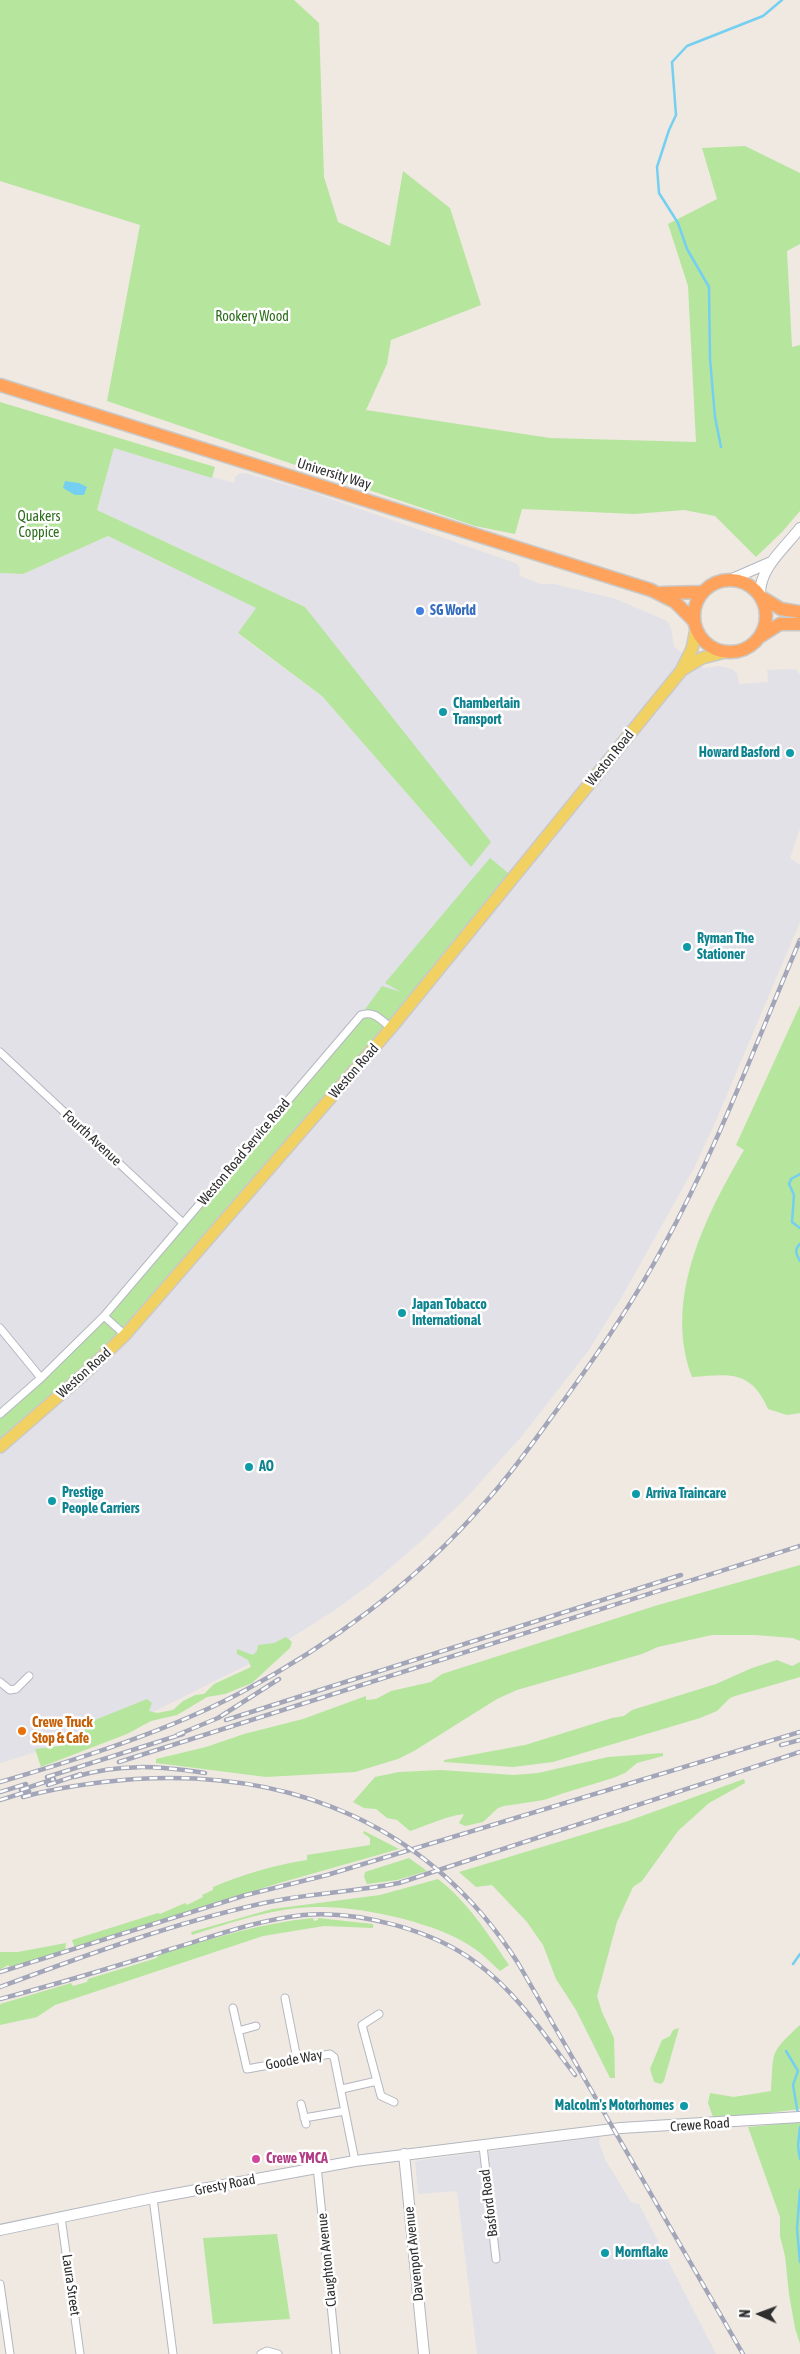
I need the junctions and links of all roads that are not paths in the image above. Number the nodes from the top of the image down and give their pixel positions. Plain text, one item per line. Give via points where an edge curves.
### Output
1 (0, 385) edge
2 (800, 528) edge
3 (771, 562) junction
4 (732, 579) junction
5 (703, 592) junction
6 (660, 593) junction
7 (761, 596) junction
8 (800, 612) edge
9 (800, 624) edge
10 (695, 625) junction
11 (761, 636) junction
12 (725, 652) junction
13 (681, 671) junction
14 (391, 1028) junction
15 (0, 1052) edge
16 (183, 1223) junction
17 (104, 1316) junction
18 (0, 1328) edge
19 (125, 1335) junction
20 (41, 1378) junction
21 (0, 1414) edge
22 (0, 1447) edge
23 (29, 1676) dead end
24 (0, 1682) edge
25 (285, 1998) dead end
26 (233, 2008) dead end
27 (379, 2014) dead end
28 (256, 2026) dead end
29 (238, 2031) junction
30 (297, 2059) junction
31 (377, 2081) junction
32 (342, 2089) junction
33 (394, 2102) dead end
34 (302, 2104) dead end
35 (345, 2111) junction
36 (798, 2117) edge
37 (601, 2130) joint
38 (483, 2146) junction
39 (404, 2154) junction
40 (354, 2161) junction
41 (318, 2166) junction
42 (153, 2198) junction
43 (61, 2216) junction
44 (0, 2230) edge
45 (496, 2260) dead end
46 (0, 2284) edge
47 (2, 2307) edge
48 (10, 2354) edge
49 (80, 2354) edge
50 (173, 2354) edge
51 (261, 2354) edge
52 (278, 2354) edge
53 (336, 2354) edge
54 (424, 2354) edge

1 - 6 highway, University Way
2 - 3 main road
3 - 4 main road
3 - 7 main road via 763,578
4 - 5 highway via 713,584
4 - 7 highway via 745,582
5 - 6 highway, University Way
5 - 10 highway via 696,603
6 - 10 highway, University Way via 680,606
7 - 8 highway via 780,609
7 - 11 highway via 767,615
9 - 11 highway via 780,624
10 - 12 highway via 708,644
10 - 13 main road, Weston Road via 692,649
11 - 12 highway via 747,648
12 - 13 main road, Weston Road via 702,658
13 - 14 main road, Weston Road
14 - 16 street, Weston Road Service Road via 370,1012 361,1015
14 - 19 main road, Weston Road
15 - 16 street, Fourth Avenue
16 - 17 street, Weston Road Service Road
17 - 19 street
17 - 20 street, Weston Road Service Road
18 - 20 street
19 - 22 main road, Weston Road
20 - 21 street, Weston Road Service Road
23 - 24 street via 16,1689 10,1690
25 - 30 street
26 - 29 street, Goode Way
27 - 31 street via 362,2025
28 - 29 street
29 - 30 street, Goode Way via 247,2070
30 - 32 street, Goode Way via 330,2054
31 - 32 street
31 - 33 street via 381,2096
32 - 35 street, Goode Way
34 - 35 street via 305,2121
35 - 40 street, Goode Way
36 - 37 main road, Crewe Road
37 - 38 main road, Gresty Road
38 - 39 main road, Gresty Road
38 - 45 street, Basford Road
39 - 40 main road, Gresty Road
39 - 54 main road, Davenport Avenue
40 - 41 main road, Gresty Road
41 - 42 main road, Gresty Road
41 - 53 street, Claughton Avenue
42 - 43 main road, Gresty Road
42 - 50 street
43 - 44 main road, Gresty Road
43 - 49 street, Laura Street
46 - 47 street
47 - 48 street
51 - 52 street via 267,2351

